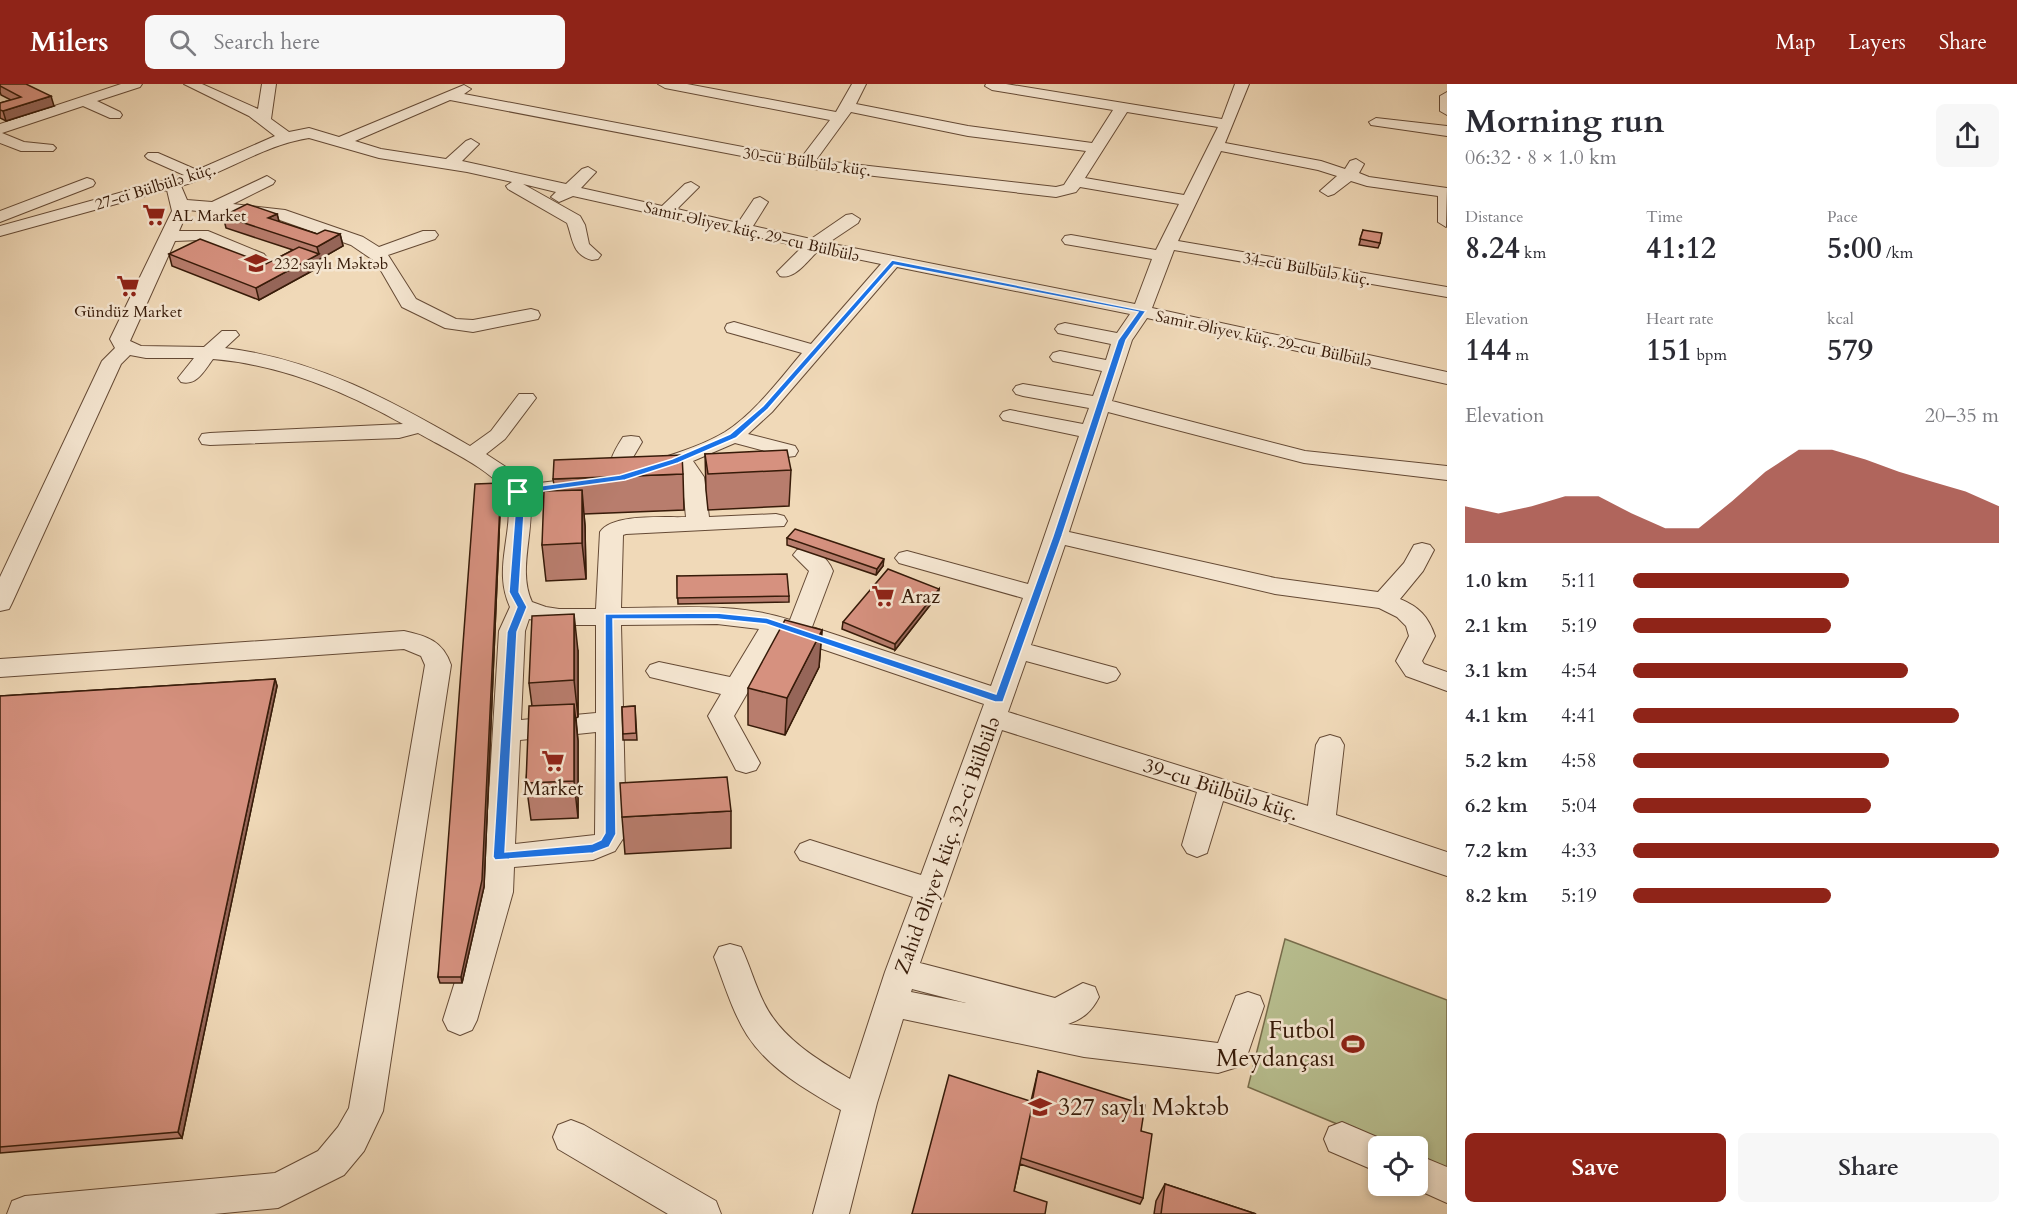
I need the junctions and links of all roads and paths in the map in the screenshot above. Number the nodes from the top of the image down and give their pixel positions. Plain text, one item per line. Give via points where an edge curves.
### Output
1 (135, 84) edge
2 (191, 84) edge
3 (269, 84) edge
4 (665, 84) edge
5 (859, 84) edge
6 (472, 85) edge
7 (1236, 85) edge
8 (992, 86) dead end
9 (1026, 92) junction
10 (450, 96) junction
11 (1447, 96) edge
12 (51, 97) edge
13 (77, 103) junction
14 (1013, 108) dead end
15 (1122, 108) junction
16 (1447, 111) edge
17 (844, 112) junction
18 (115, 115) dead end
19 (264, 119) junction
20 (1376, 122) dead end
21 (0, 129) edge
22 (968, 131) junction
23 (1447, 131) edge
24 (1222, 135) junction
25 (0, 137) edge
26 (286, 137) junction
27 (340, 142) junction
28 (471, 144) dead end
29 (21, 146) junction
30 (48, 148) dead end
31 (954, 148) dead end
32 (1095, 148) junction
33 (0, 153) edge
34 (153, 156) dead end
35 (1359, 159) dead end
36 (805, 163) junction
37 (451, 164) junction
38 (588, 171) dead end
39 (1350, 174) junction
40 (198, 176) junction
41 (512, 178) junction
42 (267, 180) dead end
43 (1075, 181) junction
44 (87, 183) dead end
45 (691, 187) dead end
46 (569, 191) junction
47 (1328, 191) dead end
48 (1446, 193) edge
49 (176, 194) junction
50 (1191, 201) junction
51 (760, 202) dead end
52 (545, 204) junction
53 (214, 207) junction
54 (665, 212) junction
55 (0, 218) edge
56 (852, 219) dead end
57 (1446, 222) edge
58 (743, 229) junction
59 (0, 231) edge
60 (429, 235) dead end
61 (169, 236) junction
62 (1071, 240) dead end
63 (814, 245) junction
64 (1165, 250) junction
65 (377, 253) junction
66 (592, 255) dead end
67 (258, 258) edge
68 (892, 262) junction
69 (786, 272) dead end
70 (1447, 292) edge
71 (1142, 311) junction
72 (531, 315) dead end
73 (734, 328) dead end
74 (1065, 329) dead end
75 (229, 335) dead end
76 (1122, 340) junction
77 (126, 348) junction
78 (815, 351) junction
79 (208, 352) junction
80 (1060, 357) dead end
81 (1113, 367) junction
82 (188, 378) dead end
83 (1447, 378) edge
84 (1023, 390) dead end
85 (526, 398) dead end
86 (1101, 404) junction
87 (1010, 416) dead end
88 (422, 426) junction
89 (1092, 432) junction
90 (733, 436) junction
91 (210, 439) dead end
92 (632, 442) dead end
93 (788, 451) edge
94 (471, 455) junction
95 (680, 459) junction
96 (1447, 473) edge
97 (622, 478) junction
98 (518, 492) junction
99 (776, 521) dead end
100 (698, 523) junction
101 (1057, 536) junction
102 (1422, 550) dead end
103 (805, 555) dead end
104 (907, 558) dead end
105 (1037, 594) junction
106 (1384, 601) junction
107 (0, 603) edge
108 (522, 607) junction
109 (608, 616) junction
110 (787, 627) junction
111 (1018, 650) junction
112 (0, 668) edge
113 (658, 671) dead end
114 (1107, 674) dead end
115 (1447, 682) edge
116 (737, 688) junction
117 (996, 708) junction
118 (609, 721) junction
119 (506, 731) junction
120 (1330, 744) dead end
121 (746, 763) dead end
122 (1213, 787) junction
123 (1321, 821) junction
124 (1197, 845) dead end
125 (810, 852) dead end
126 (499, 857) junction
127 (1447, 864) edge
128 (930, 890) junction
129 (730, 957) dead end
130 (897, 987) junction
131 (1083, 998) dead end
132 (1248, 1006) dead end
133 (460, 1020) dead end
134 (860, 1103) junction
135 (572, 1137) dead end
136 (1342, 1139) dead end
137 (1368, 1151) edge
138 (1428, 1176) edge
139 (1447, 1185) edge
140 (25, 1214) edge
141 (703, 1214) edge
142 (831, 1214) edge

1 - 13 street
2 - 19 street
3 - 19 street
4 - 17 street
5 - 17 street
6 - 10 street
7 - 24 street, Zahid Əliyev küç. 32-ci Bülbülə
8 - 9 street
9 - 14 street
9 - 15 street
10 - 27 street
10 - 36 street, 30-cü Bülbülə küç.
11 - 16 street
12 - 13 street
13 - 18 street
13 - 21 street
15 - 24 street via 1159,108
15 - 32 street
17 - 22 street
17 - 36 street
19 - 26 street
20 - 23 street
22 - 31 street
22 - 32 street
24 - 39 street
24 - 50 street, Zahid Əliyev küç. 32-ci Bülbülə
25 - 29 street
26 - 27 street, 27-ci Bülbülə küç. via 309,133
26 - 40 street, 27-ci Bülbülə küç.
27 - 37 street, Samir Əliyev küç. 29-cu Bülbülə
28 - 37 street
29 - 30 street
29 - 33 street
32 - 43 street
34 - 40 street
35 - 39 street
36 - 43 street, 30-cü Bülbülə küç. via 1056,192 1066,192
37 - 41 street, Samir Əliyev küç. 29-cu Bülbülə
38 - 46 street
39 - 47 street
39 - 48 street via 1385,184
40 - 49 street, 27-ci Bülbülə küç.
41 - 46 street, Samir Əliyev küç. 29-cu Bülbülə
41 - 52 street via 507,179 510,184
42 - 53 street
43 - 50 street
44 - 55 street
45 - 54 street
46 - 52 street
46 - 54 street, Samir Əliyev küç. 29-cu Bülbülə
48 - 57 street
49 - 53 street
49 - 59 street, 27-ci Bülbülə küç.
49 - 61 street
50 - 64 street, Zahid Əliyev küç. 32-ci Bülbülə
51 - 58 street
52 - 66 street via 574,220 578,225 577,239
53 - 65 street via 279,214 357,241
54 - 58 street, Samir Əliyev küç. 29-cu Bülbülə
56 - 63 street
58 - 63 street, Samir Əliyev küç. 29-cu Bülbülə
60 - 65 street
61 - 67 street via 202,235
61 - 77 street via 120,339
62 - 64 street, 34-cü Bülbülə küç.
63 - 68 street, Samir Əliyev küç. 29-cu Bülbülə
63 - 69 street
64 - 70 street, 34-cü Bülbülə küç.
64 - 71 street, Zahid Əliyev küç. 32-ci Bülbülə
65 - 72 street via 409,303 452,324 473,326
68 - 71 street, Samir Əliyev küç. 29-cu Bülbülə
68 - 78 street
71 - 76 street, Zahid Əliyev küç. 32-ci Bülbülə
71 - 83 street, Samir Əliyev küç. 29-cu Bülbülə
73 - 78 street
74 - 76 street
75 - 79 street
76 - 81 street, Zahid Əliyev küç. 32-ci Bülbülə
77 - 79 street
77 - 107 street via 112,361
78 - 90 street via 765,408
79 - 82 street
79 - 88 street via 265,360 327,378
80 - 81 street
81 - 86 street, Zahid Əliyev küç. 32-ci Bülbülə
84 - 86 street
85 - 94 street via 498,435
86 - 89 street, Zahid Əliyev küç. 32-ci Bülbülə
86 - 96 street via 1304,457
87 - 89 street
88 - 91 street via 399,432
88 - 94 street
89 - 101 street, Zahid Əliyev küç. 32-ci Bülbülə
90 - 93 street
90 - 95 street
92 - 97 street via 621,459
94 - 98 street via 508,480
95 - 97 street
95 - 100 street via 693,477
97 - 98 street
98 - 108 street via 514,592
99 - 100 street
100 - 109 street via 621,527 612,532
101 - 105 street, Zahid Əliyev küç. 32-ci Bülbülə
101 - 106 street via 1275,586
102 - 106 street via 1415,566
103 - 110 street via 821,571
104 - 105 street
105 - 111 street, Zahid Əliyev küç. 32-ci Bülbülə
106 - 115 street via 1406,611 1418,623 1422,636 1409,661 1415,670
108 - 109 street, 39-cu Bülbülə küç. via 559,617
108 - 119 street via 512,632
109 - 110 street, 39-cu Bülbülə küç. via 744,617
109 - 118 street
110 - 116 street
110 - 117 street, 39-cu Bülbülə küç.
111 - 114 street
111 - 117 street, Zahid Əliyev küç. 32-ci Bülbülə
112 - 140 street via 404,640 427,645 435,653 438,665 366,1111 351,1140 331,1163 278,1190
113 - 116 street
116 - 121 street via 721,716
117 - 122 street, 39-cu Bülbülə küç.
117 - 128 street, Zahid Əliyev küç. 32-ci Bülbülə
118 - 119 street
118 - 126 street via 611,834 605,843 593,848
119 - 126 street
120 - 123 street
122 - 123 street, 39-cu Bülbülə küç.
122 - 124 street
123 - 127 street, 39-cu Bülbülə küç.
125 - 128 street
126 - 133 street via 498,892
128 - 130 street, Zahid Əliyev küç. 32-ci Bülbülə
129 - 134 street via 759,1024 785,1055
130 - 131 street via 1054,1012 1070,1009
130 - 132 street via 1084,1042 1218,1058 1232,1054
130 - 134 street, Zahid Əliyev küç. 32-ci Bülbülə
134 - 142 street, Zahid Əliyev küç. 32-ci Bülbülə
135 - 141 street
136 - 137 street
138 - 139 street

